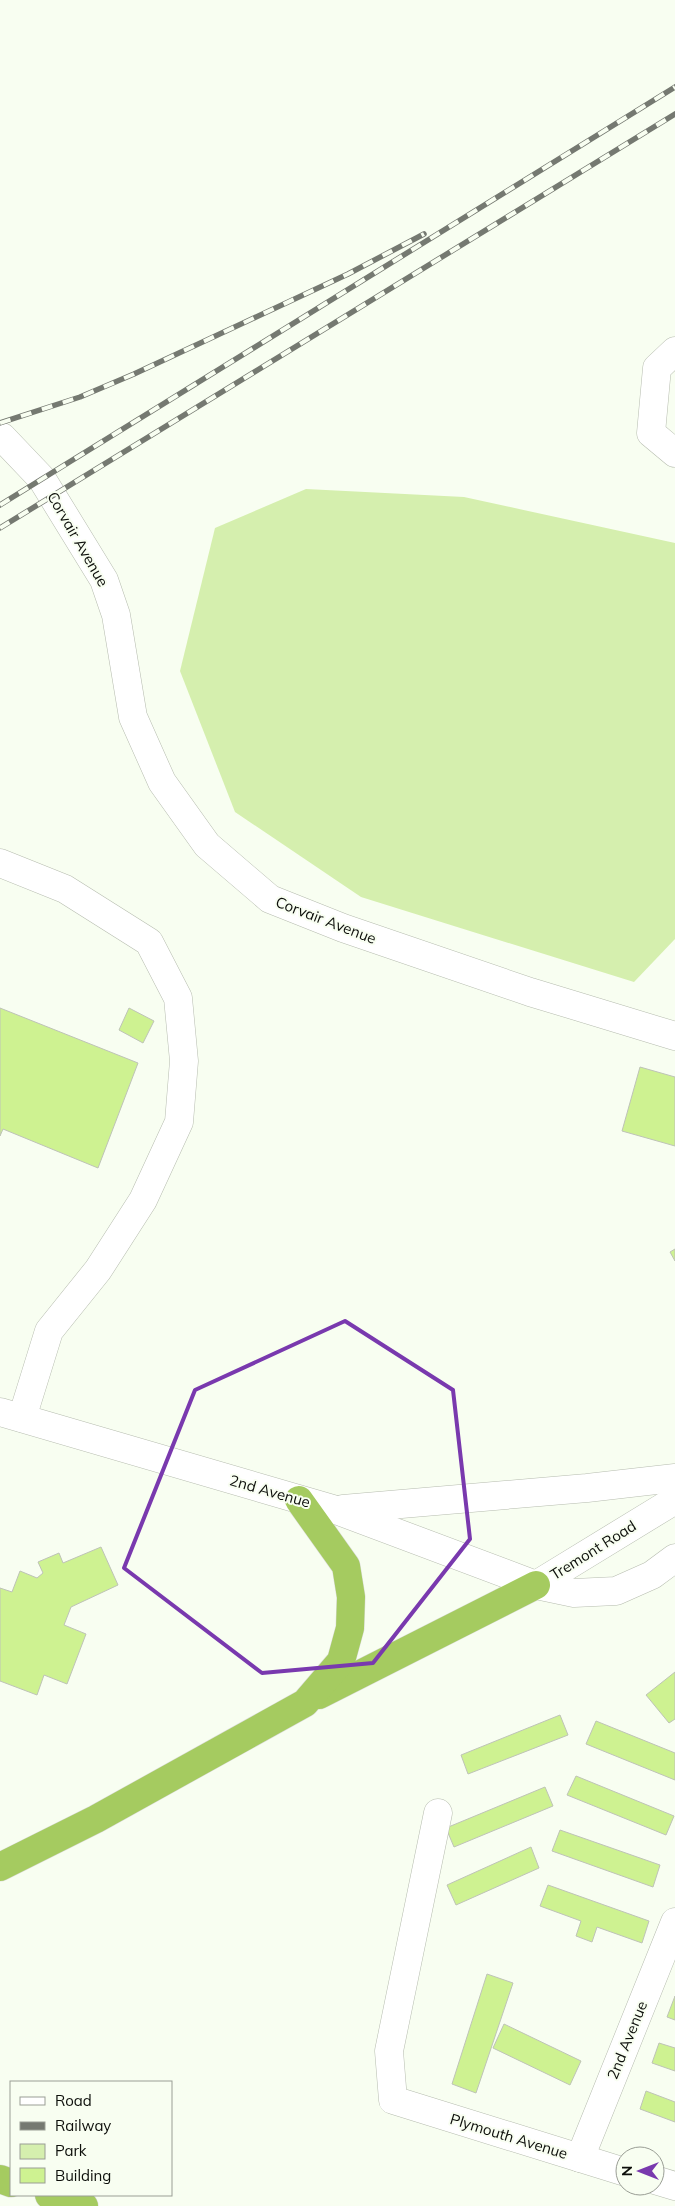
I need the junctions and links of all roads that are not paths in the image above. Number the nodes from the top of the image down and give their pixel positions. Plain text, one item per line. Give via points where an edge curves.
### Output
1 (675, 351) edge
2 (2, 437) dead end
3 (675, 453) edge
4 (0, 863) edge
5 (675, 1036) edge
6 (11, 1415) edge
7 (675, 1478) edge
8 (300, 1500) junction
9 (675, 1500) edge
10 (336, 1510) junction
11 (675, 1558) edge
12 (536, 1585) junction
13 (305, 1702) junction
14 (438, 1813) dead end
15 (0, 1867) edge
16 (675, 1922) edge
17 (580, 2158) junction
18 (615, 2169) edge
19 (52, 2196) edge
20 (84, 2206) edge

1 - 3 street via 657,368 651,433
2 - 5 street, Corvair Avenue via 42,479 104,580 116,615 133,717 162,782 207,845 270,899 343,928
4 - 6 street via 65,889 150,942 178,998 184,1061 179,1122 143,1200 98,1270 49,1331
6 - 8 street, 2nd Avenue
7 - 10 street
8 - 10 street, 2nd Avenue
8 - 13 highway via 346,1566 351,1597 350,1628 341,1661
9 - 12 street, Tremont Road
10 - 12 street, 2nd Avenue
11 - 12 street, Tremont Road via 652,1575 616,1591 574,1593
12 - 13 highway
13 - 15 highway via 96,1819
14 - 17 street, Plymouth Avenue via 389,2051 393,2100
16 - 17 street, 2nd Avenue
17 - 18 street, Plymouth Avenue
19 - 20 highway

